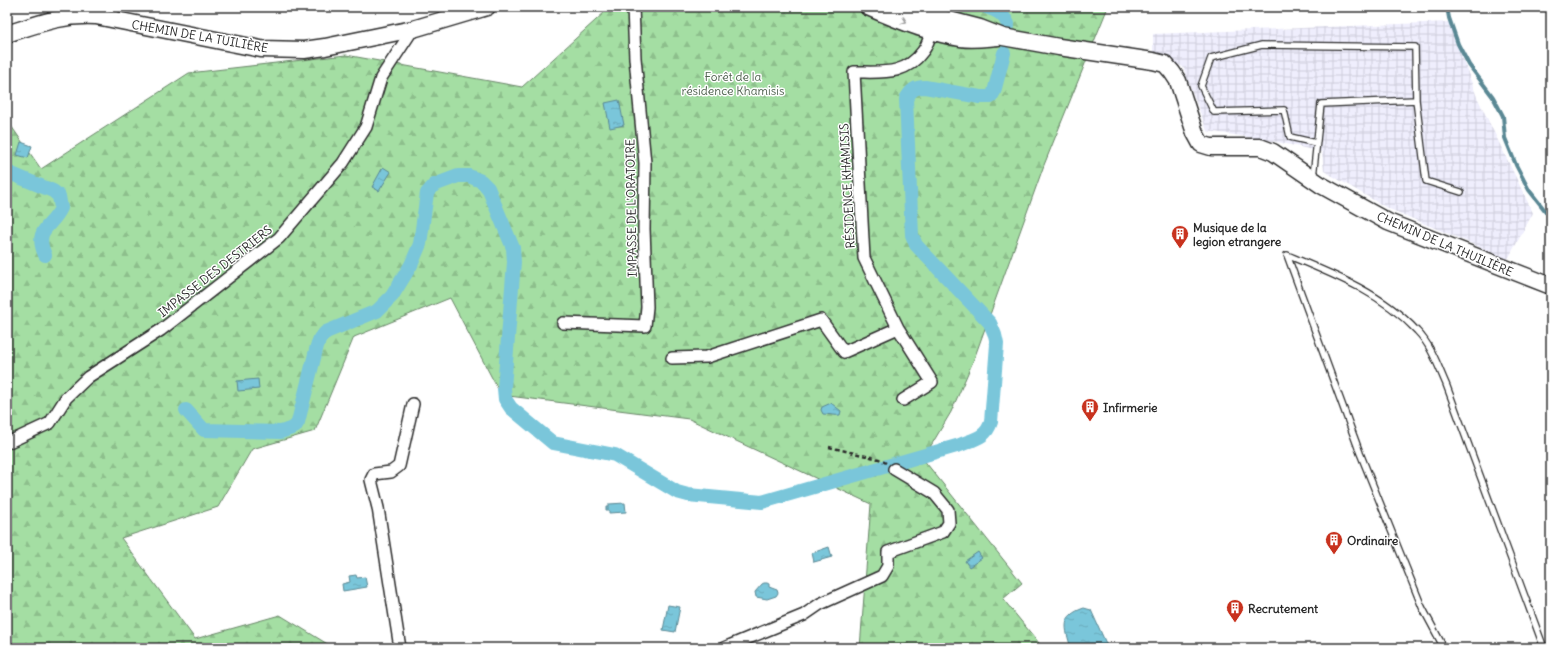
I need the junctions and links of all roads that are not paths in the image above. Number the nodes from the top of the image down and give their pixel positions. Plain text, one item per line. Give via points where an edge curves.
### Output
1 (487, 7) edge
2 (633, 7) edge
3 (868, 7) edge
4 (899, 7) edge
5 (932, 23) junction
6 (414, 29) junction
7 (7, 34) edge
8 (1003, 37) junction
9 (1416, 100) junction
10 (1316, 143) junction
11 (1312, 179) junction
12 (1462, 192) dead end
13 (1551, 286) edge
14 (563, 322) dead end
15 (898, 328) junction
16 (672, 358) dead end
17 (903, 400) dead end
18 (413, 404) dead end
19 (7, 443) edge
20 (890, 466) road end
21 (400, 648) edge
22 (724, 648) edge
23 (1444, 648) edge
24 (1544, 648) edge

1 - 6 street, CHEMIN DE LA TUILIÈRE
2 - 14 street, IMPASSE DE L'ORATOIRE via 645,163 645,326
3 -> 5 street, CHEMIN DE LA THUILIÈRE via 885,15
4 - 5 street, CHEMIN DE LA THUILIÈRE
5 - 8 street, CHEMIN DE LA THUILIÈRE via 972,26
5 - 8 street, CHEMIN DE LA THUILIÈRE via 961,38
5 - 15 street, RÉSIDENCE KHAMISIS via 924,51 910,64 897,71 854,72 864,258
6 - 7 street, CHEMIN DE LA TUILIÈRE via 304,50 261,49 96,16 78,15 50,20
6 - 19 street, IMPASSE DES DESTRIERS via 381,78 366,127 351,151 279,238 161,330 88,377 66,398 50,423
8 - 11 street, CHEMIN DE LA THUILIÈRE via 1153,60 1164,64 1178,81 1201,144 1211,147 1260,147 1273,152
9 - 10 lane via 1321,104
9 - 10 lane via 1415,46 1262,45 1211,58 1201,86 1214,112 1284,110 1290,137
9 - 12 lane via 1426,181
10 - 11 lane
11 - 13 street, CHEMIN DE LA THUILIÈRE via 1388,222
15 - 16 street via 844,352 821,320 707,357
15 - 17 street via 932,382
18 - 21 street via 399,466 391,472 374,474 371,480 378,508
20 - 22 street via 934,493 948,510 949,523 943,532 888,552 888,566 882,576 820,604 804,616
23 - 24 lane via 1422,607 1363,460 1287,255 1334,274 1389,306 1418,331 1446,384

